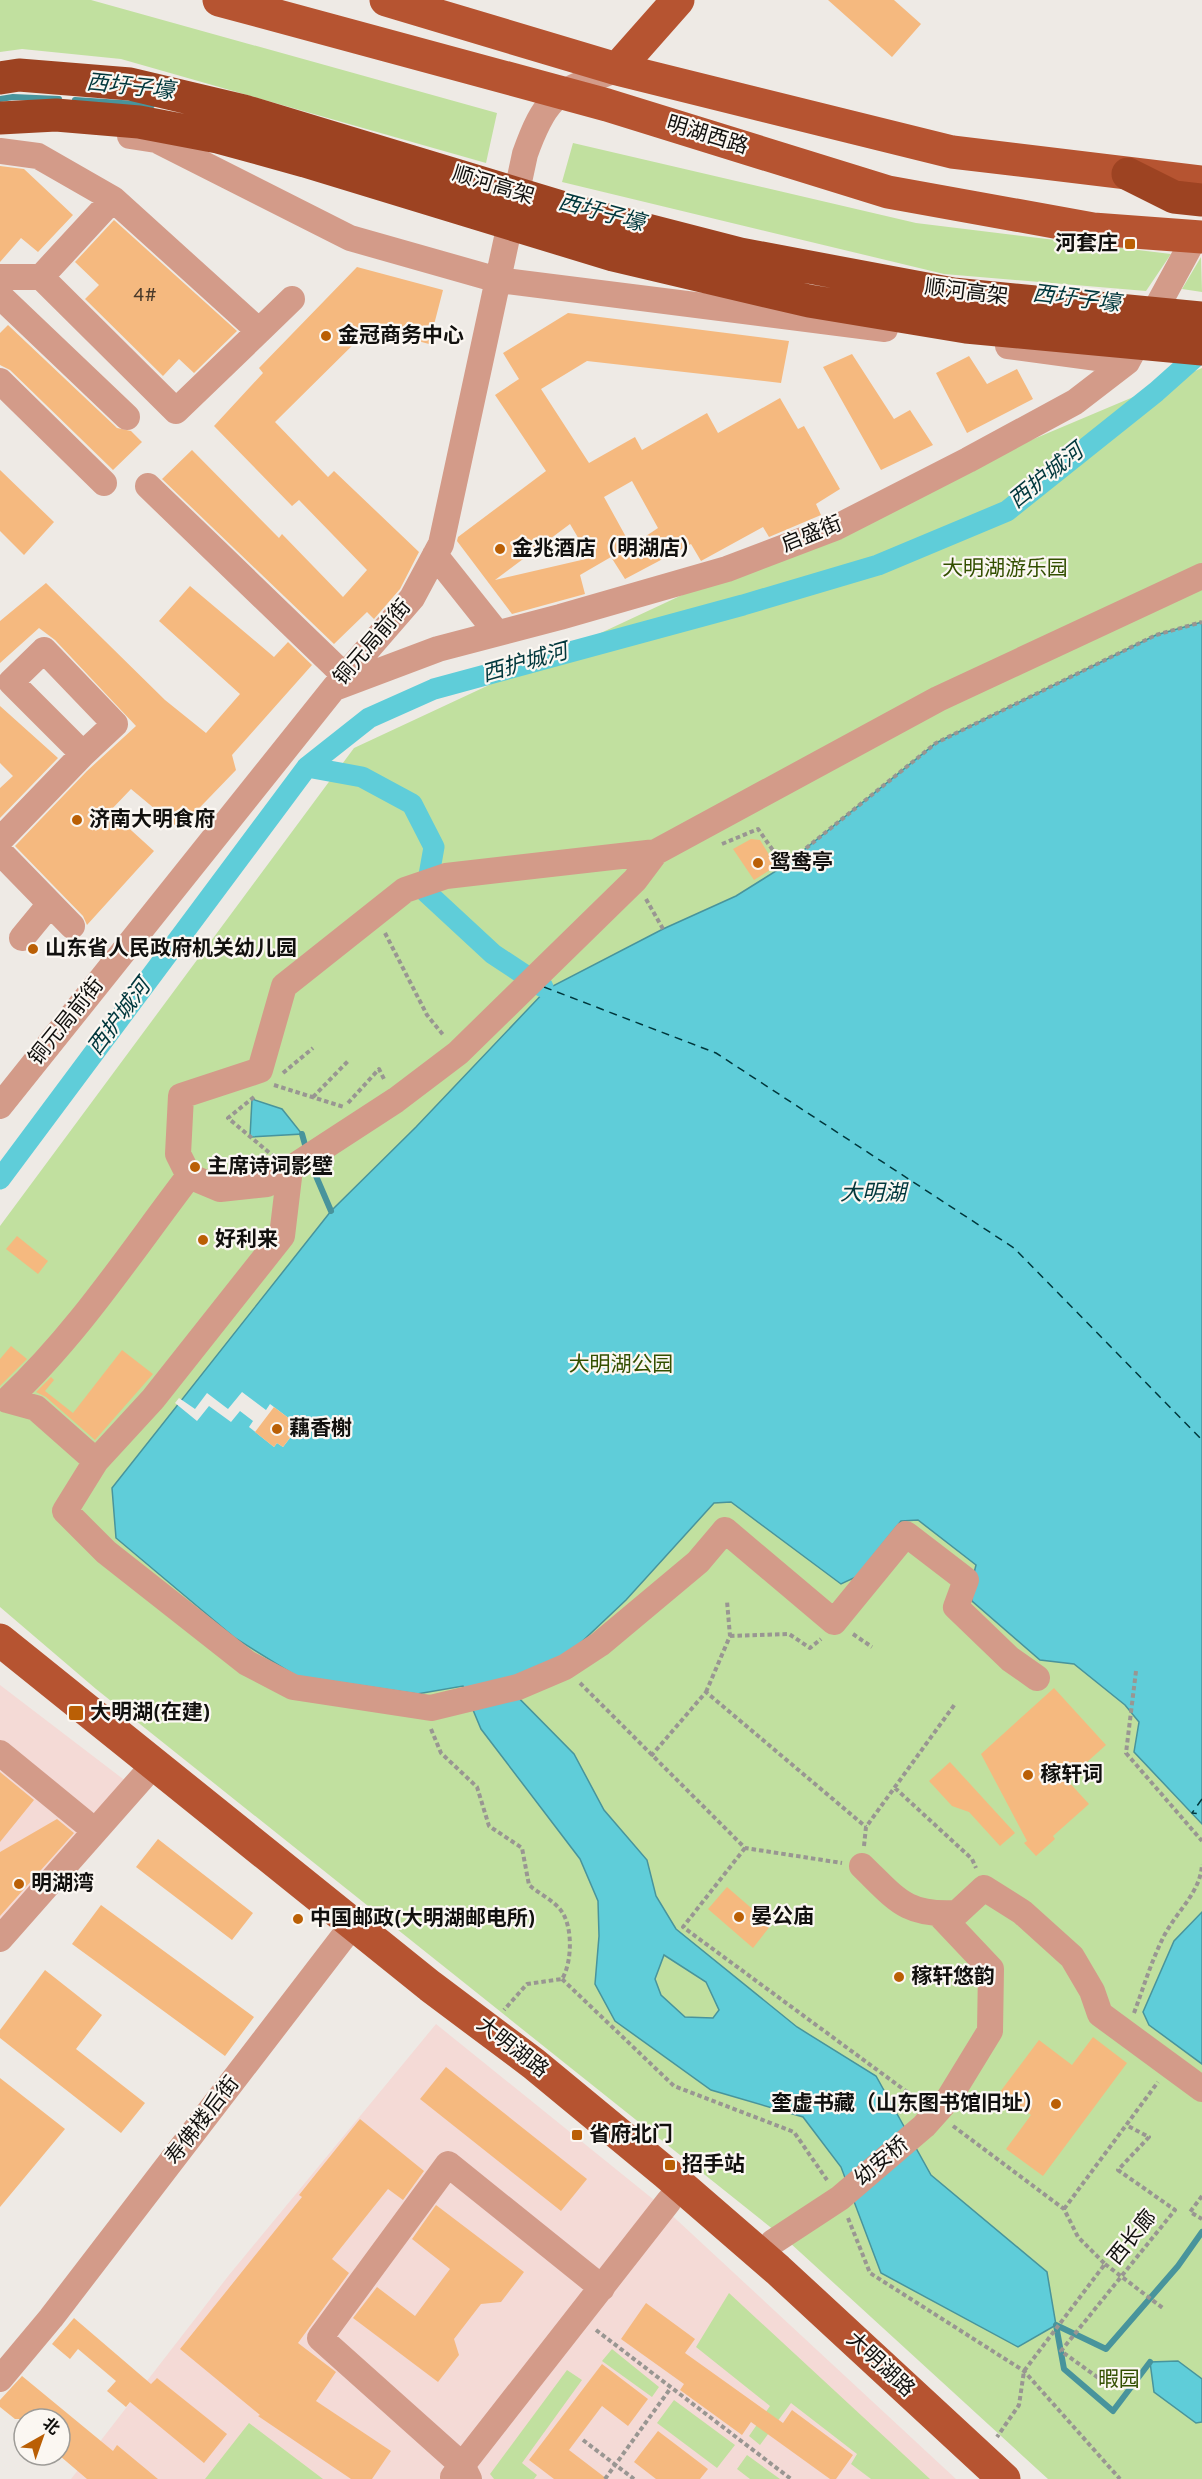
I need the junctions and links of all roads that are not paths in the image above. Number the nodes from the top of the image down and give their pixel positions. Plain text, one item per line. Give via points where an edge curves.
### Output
1 (219, 0) edge
2 (386, 0) edge
3 (678, 0) edge
4 (617, 69) junction
5 (0, 78) edge
6 (561, 93) junction
7 (0, 118) edge
8 (0, 129) edge
9 (0, 151) edge
10 (1128, 174) junction
11 (1202, 182) edge
12 (113, 199) junction
13 (1202, 200) edge
14 (1198, 237) edge
15 (0, 277) edge
16 (41, 277) junction
17 (498, 280) junction
18 (291, 299) dead end
19 (0, 300) edge
20 (1202, 318) edge
21 (259, 331) junction
22 (1202, 349) edge
23 (1126, 362) junction
24 (0, 381) edge
25 (127, 417) dead end
26 (104, 483) dead end
27 (148, 486) dead end
28 (435, 555) junction
29 (1202, 576) edge
30 (497, 633) junction
31 (339, 682) junction
32 (83, 753) dead end
33 (0, 840) edge
34 (0, 852) edge
35 (656, 852) junction
36 (50, 904) junction
37 (72, 926) dead end
38 (22, 938) dead end
39 (0, 1106) edge
40 (293, 1166) junction
41 (189, 1176) junction
42 (96, 1461) junction
43 (0, 1640) edge
44 (0, 1664) edge
45 (1037, 1678) dead end
46 (0, 1753) edge
47 (143, 1777) junction
48 (94, 1830) junction
49 (862, 1866) road end
50 (939, 1914) junction
51 (350, 1930) junction
52 (0, 1939) edge
53 (1202, 2090) edge
54 (669, 2201) junction
55 (773, 2242) dead end
56 (602, 2288) junction
57 (0, 2379) edge
58 (461, 2474) edge
59 (978, 2479) edge
60 (1004, 2479) edge

1 - 6 main road, 明湖西路
2 - 4 main road, 明湖西路
3 - 4 main road
4 - 6 street
4 - 10 main road, 明湖西路 via 952,153
5 - 20 highway, 顺河高架 via 19,75 130,84 244,111 581,213 740,254 953,294
6 - 14 main road, 明湖西路 via 888,192 1093,229
6 - 17 street, 铜元局前街 via 547,104 525,154
7 - 22 highway, 顺河高架 via 56,115 139,122 218,137 614,255 809,301 966,327
8 - 17 street via 63,126 156,140 350,238
9 - 12 street via 38,156
10 - 11 main road, 明湖西路
10 - 13 highway via 1174,197
12 - 16 street via 71,250
12 - 21 street
14 - 23 street, 启盛街
15 - 16 street
16 - 21 street via 176,411
17 - 23 street
17 - 28 street, 铜元局前街 via 441,544
18 - 21 street
19 - 25 street
23 - 30 street, 启盛街 via 1075,402 837,527 727,568
24 - 26 street
27 - 31 street
28 - 30 street
28 - 31 street, 铜元局前街 via 412,598
29 - 35 street via 938,699
30 - 31 street, 启盛街
31 - 39 street, 铜元局前街
32 - 33 street
34 - 36 street
35 - 40 street via 635,880 458,1053 396,1100
35 - 41 street via 446,876 405,890 284,986 265,1077 181,1096 178,1154
36 - 37 street
36 - 38 street
40 - 41 street via 267,1184 220,1190
40 - 42 street via 282,1236 153,1399
41 - 42 street via 86,1311 7,1400 36,1408
42 - 45 street via 65,1511 106,1552 248,1663 292,1688 431,1708 518,1687 565,1667 600,1644 698,1562 725,1530 834,1622 906,1534 966,1580 956,1607 1010,1659
43 - 51 main road, 大明湖路
44 - 47 main road, 大明湖路
46 - 48 street
47 - 48 street
47 - 51 main road, 大明湖路
48 - 52 street
49 - 50 street via 902,1904
50 - 53 street via 957,1913 984,1888 1022,1912 1072,1957 1100,2014
50 - 55 street, 幼安桥 via 991,1969 990,2031 949,2098 930,2120 840,2198
51 - 54 main road, 大明湖路
51 - 57 street, 寿佛楼后街
51 - 60 main road, 大明湖路 via 534,2064 706,2208
54 - 56 street
54 - 59 main road, 大明湖路 via 824,2333
56 - 58 street
56 - 58 street via 448,2164 320,2338

